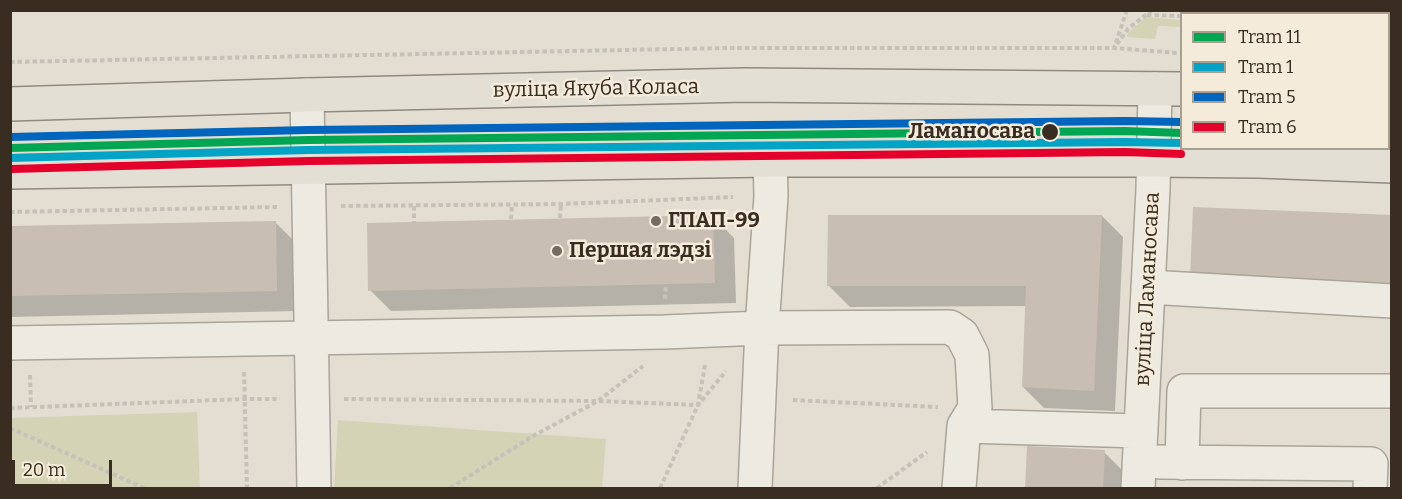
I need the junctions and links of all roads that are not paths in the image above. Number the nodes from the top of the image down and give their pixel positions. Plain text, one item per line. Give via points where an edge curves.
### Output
1 (1168, 89) edge
2 (307, 95) junction
3 (10, 104) edge
4 (1326, 156) edge
5 (770, 160) junction
6 (1154, 160) junction
7 (1392, 166) edge
8 (308, 167) junction
9 (10, 172) edge
10 (1148, 287) junction
11 (1392, 301) edge
12 (762, 328) junction
13 (311, 338) junction
14 (10, 343) edge
15 (1392, 392) edge
16 (970, 417) junction
17 (1139, 460) edge
18 (1182, 463) junction
19 (314, 489) edge
20 (755, 489) edge
21 (959, 489) edge
22 (1370, 489) edge

1 - 2 main road, вуліца Якуба Коласа via 745,85
1 - 6 street, вуліца Ламаносава
2 - 3 main road, вуліца Якуба Коласа
2 - 8 street
4 - 6 main road
4 - 7 main road
5 - 6 main road
5 - 8 main road
5 - 12 street
6 - 10 street, вуліца Ламаносава
8 - 9 main road
8 - 13 street
10 - 11 street
10 - 17 street, вуліца Ламаносава
12 - 13 street
12 - 16 street via 950,327 962,335 972,355
12 - 20 street
13 - 14 street
13 - 19 street
15 - 18 street via 1184,391
16 - 17 street
16 - 21 street
17 - 18 street
18 - 22 street via 1371,464

